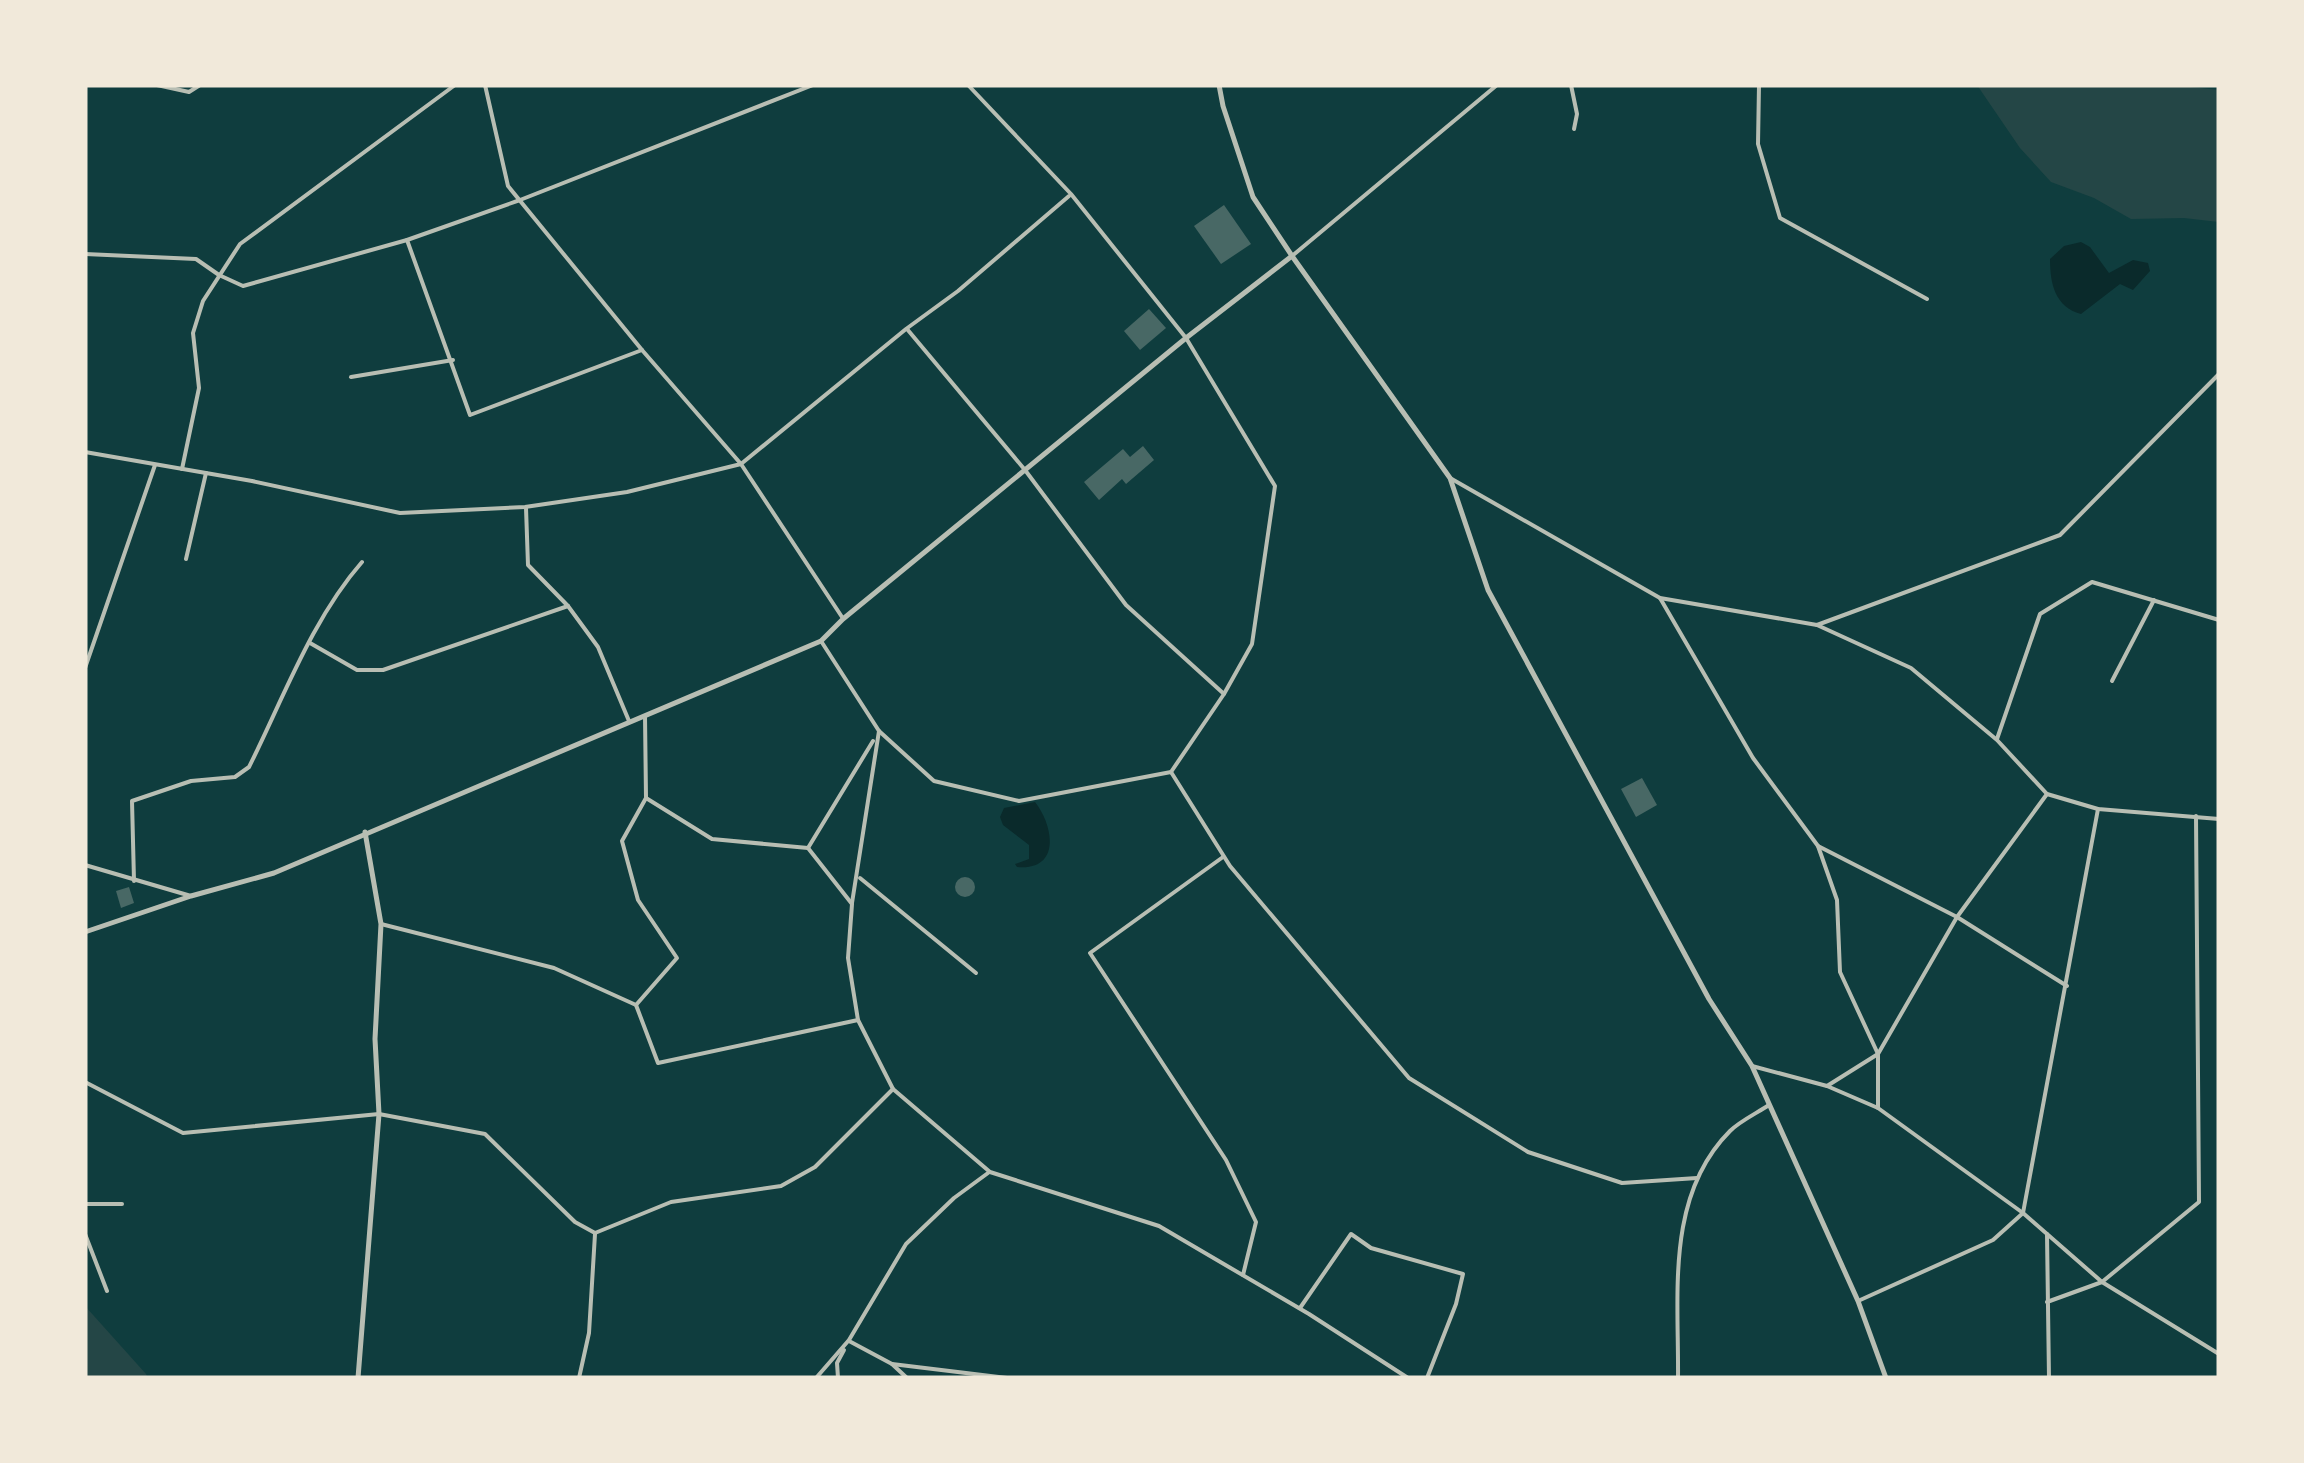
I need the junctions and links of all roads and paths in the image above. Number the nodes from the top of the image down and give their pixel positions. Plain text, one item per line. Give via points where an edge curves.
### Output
1 (157, 85) edge
2 (200, 85) edge
3 (456, 85) edge
4 (485, 85) edge
5 (813, 85) edge
6 (968, 85) edge
7 (1219, 85) edge
8 (1497, 85) edge
9 (1571, 85) edge
10 (1759, 85) edge
11 (1574, 129) dead end
12 (1070, 194) junction
13 (520, 200) junction
14 (408, 240) junction
15 (85, 254) edge
16 (1292, 256) junction
17 (220, 276) junction
18 (1928, 299) dead end
19 (906, 329) junction
20 (1186, 338) junction
21 (642, 350) junction
22 (452, 360) junction
23 (2219, 374) edge
24 (351, 376) dead end
25 (85, 452) edge
26 (155, 464) junction
27 (741, 464) junction
28 (182, 469) junction
29 (1025, 470) junction
30 (206, 473) junction
31 (1450, 478) junction
32 (526, 506) junction
33 (186, 559) dead end
34 (362, 562) dead end
35 (1660, 598) junction
36 (2154, 600) junction
37 (568, 606) junction
38 (843, 619) junction
39 (2219, 620) edge
40 (1817, 625) junction
41 (822, 641) junction
42 (310, 644) junction
43 (88, 650) edge
44 (85, 668) edge
45 (2112, 681) dead end
46 (1224, 694) junction
47 (645, 716) junction
48 (629, 721) junction
49 (878, 730) junction
50 (876, 738) junction
51 (1997, 740) junction
52 (1171, 772) junction
53 (2048, 794) junction
54 (646, 798) junction
55 (2098, 809) junction
56 (2196, 816) junction
57 (2219, 820) edge
58 (364, 832) junction
59 (1818, 846) junction
60 (808, 848) junction
61 (1224, 856) junction
62 (85, 866) edge
63 (858, 876) junction
64 (134, 881) junction
65 (191, 896) junction
66 (852, 904) junction
67 (1958, 916) junction
68 (381, 924) junction
69 (85, 932) edge
70 (976, 973) dead end
71 (2067, 986) junction
72 (636, 1005) junction
73 (858, 1020) junction
74 (1878, 1054) junction
75 (1752, 1066) junction
76 (85, 1082) edge
77 (1827, 1086) junction
78 (893, 1088) junction
79 (1769, 1105) junction
80 (1878, 1108) junction
81 (379, 1114) junction
82 (990, 1172) junction
83 (1697, 1178) junction
84 (85, 1204) edge
85 (122, 1204) dead end
86 (2023, 1214) junction
87 (595, 1233) junction
88 (85, 1234) edge
89 (2047, 1234) junction
90 (1243, 1275) junction
91 (2102, 1282) junction
92 (107, 1290) dead end
93 (1858, 1301) junction
94 (2047, 1302) junction
95 (1300, 1308) junction
96 (849, 1340) junction
97 (2219, 1354) edge
98 (892, 1364) junction
99 (358, 1378) edge
100 (579, 1378) edge
101 (816, 1378) edge
102 (838, 1378) edge
103 (907, 1378) edge
104 (1007, 1378) edge
105 (1408, 1378) edge
106 (1427, 1378) edge
107 (1678, 1378) edge
108 (1886, 1378) edge
109 (2049, 1378) edge

1 - 2 street via 190,92
3 - 17 street via 240,244
4 - 13 street via 508,186
5 - 13 street
6 - 12 street
7 - 16 street via 1253,197
8 - 16 street
9 - 11 street
10 - 18 street via 1758,144 1780,218
12 - 19 street
12 - 20 street
13 - 14 street
13 - 21 street
14 - 17 street via 243,286
14 - 22 street
15 - 17 street via 196,259
16 - 20 street
16 - 31 street
17 - 28 street via 202,300 193,333 199,388
19 - 27 street
19 - 29 street
20 - 29 street
20 - 46 street via 1275,486 1252,644
21 - 22 street via 470,415
21 - 27 street
22 - 24 street
23 - 40 street via 2060,535
25 - 26 street
26 - 28 street
26 - 43 street
27 - 32 street via 627,492
27 - 38 street
28 - 30 street
29 - 38 street
29 - 46 street via 1126,605
30 - 32 street via 400,514
30 - 33 street
31 - 35 street
31 - 75 street via 1488,590 1709,999
32 - 37 street via 528,565
34 - 42 street
35 - 40 street
35 - 59 street via 1753,758
36 - 39 street
36 - 45 street
36 - 51 street via 2092,582 2040,614
37 - 42 street via 384,670 357,670
37 - 48 street via 598,646
38 - 41 street
40 - 51 street via 1911,668
41 - 47 street
41 - 49 street
42 - 64 street via 249,767 234,777 190,781 132,801
43 - 44 street
46 - 52 street
47 - 48 street
47 - 54 street
48 - 58 street
49 - 50 street
49 - 52 street via 934,782 1019,802
50 - 60 street
50 - 63 street
51 - 53 street
52 - 61 street
53 - 55 street
53 - 67 street
54 - 60 street via 712,840
54 - 72 street via 622,841 638,900 677,958
55 - 56 street
55 - 71 street
56 - 57 street
56 - 91 street via 2199,1202
58 - 65 street via 274,873
58 - 68 street
59 - 67 street
59 - 74 street via 1837,900 1840,972
60 - 66 street
61 - 83 street via 1410,1078 1528,1152 1622,1183
61 - 90 street via 1090,953 1226,1160 1256,1222
62 - 64 street
63 - 66 street
63 - 70 street
64 - 65 street
65 - 69 street
66 - 73 street via 848,958
67 - 71 street
67 - 74 street
68 - 72 street via 554,968
68 - 81 street
71 - 86 street
72 - 73 street via 658,1063
73 - 78 street
74 - 77 street
74 - 80 street
75 - 77 street
75 - 79 street
76 - 81 street via 183,1133
77 - 80 street
78 - 82 street
78 - 87 street via 815,1167 781,1186 671,1202
79 - 83 street via 1730,1131
79 - 93 street
80 - 86 street
81 - 87 street via 485,1134 574,1222
81 - 99 street
82 - 90 street via 1159,1226
82 - 96 street via 906,1244
83 - 107 street via 1679,1233
84 - 85 street
86 - 89 street
86 - 93 street via 1993,1240
87 - 100 street
88 - 92 street
89 - 91 street
89 - 94 street
90 - 95 street
91 - 94 street
91 - 97 street
93 - 108 street
94 - 109 street
95 - 105 street
95 - 106 street via 1351,1234 1370,1248 1463,1274
96 - 98 street
96 - 101 street
96 - 102 street
98 - 103 street
98 - 104 street

